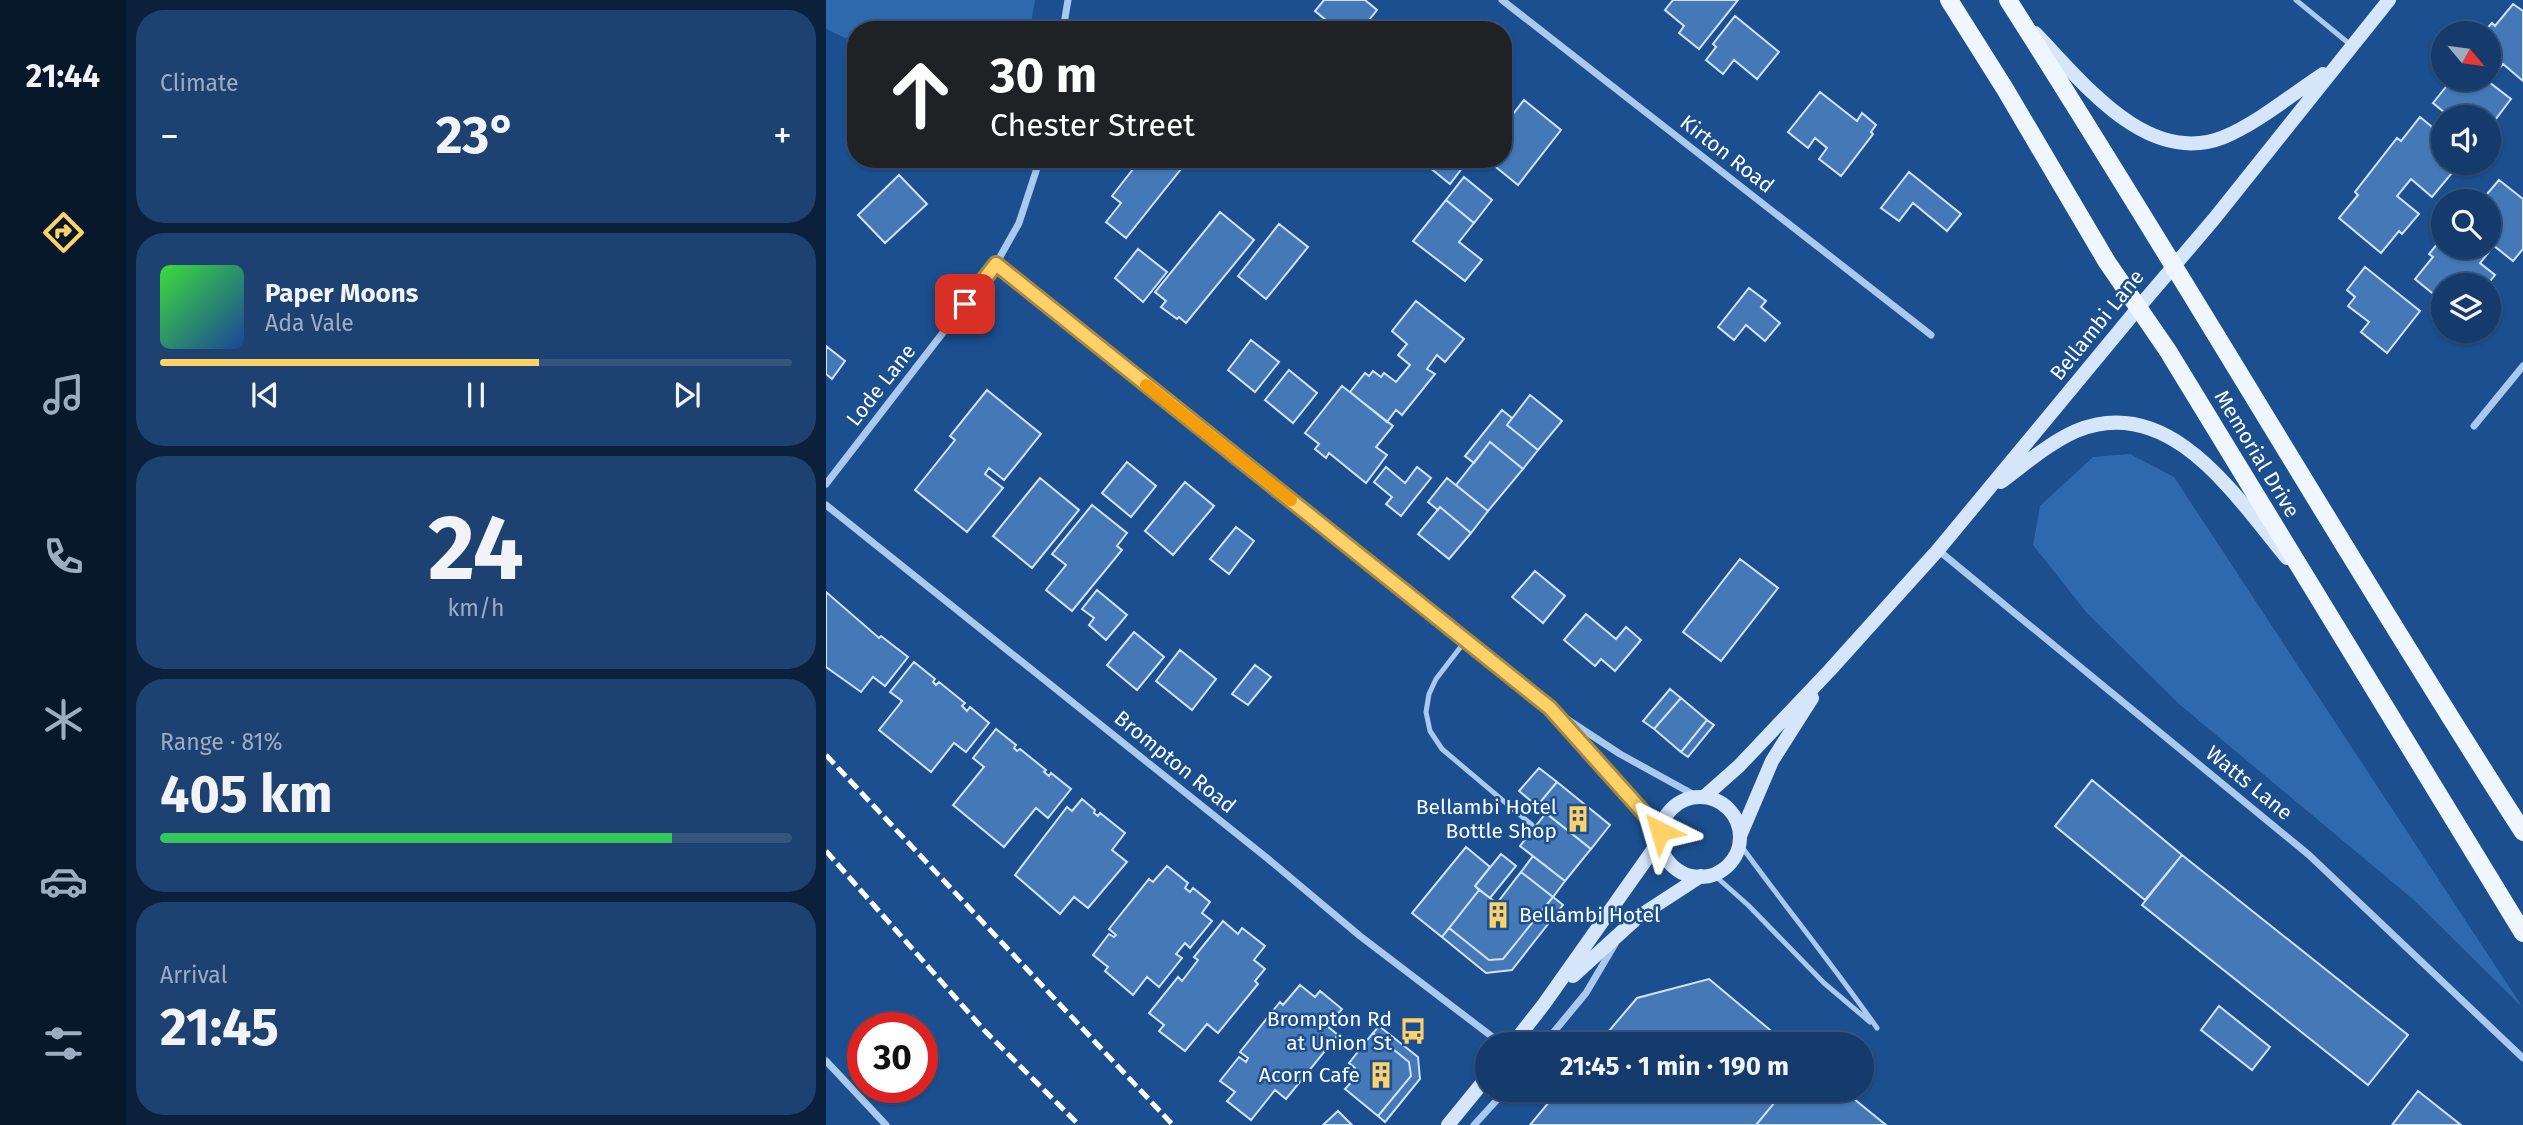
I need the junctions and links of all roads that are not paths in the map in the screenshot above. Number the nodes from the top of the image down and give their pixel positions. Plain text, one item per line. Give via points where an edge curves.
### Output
1 (1068, 0) edge
2 (1502, 0) edge
3 (1949, 0) edge
4 (2008, 0) edge
5 (2296, 0) edge
6 (2389, 0) edge
7 (2020, 17) junction
8 (1064, 21) edge
9 (2352, 46) junction
10 (2335, 66) junction
11 (1037, 168) edge
12 (996, 264) junction
13 (2175, 264) junction
14 (2139, 307) junction
15 (1931, 335) dead end
16 (2523, 366) edge
17 (2474, 426) dead end
18 (826, 484) edge
19 (1985, 493) junction
20 (826, 505) edge
21 (1938, 550) junction
22 (2306, 580) junction
23 (1466, 640) junction
24 (1830, 670) junction
25 (1550, 708) junction
26 (1701, 797) junction
27 (1532, 825) dead end
28 (2523, 832) edge
29 (1660, 836) junction
30 (1739, 839) junction
31 (1707, 875) junction
32 (1622, 931) junction
33 (2523, 933) edge
34 (1545, 1004) junction
35 (1486, 1032) edge
36 (1522, 1032) edge
37 (1554, 1032) edge
38 (2523, 1058) edge
39 (826, 1061) edge
40 (1475, 1092) edge
41 (1495, 1102) edge
42 (886, 1125) edge
43 (1448, 1125) edge
44 (1474, 1125) edge

1 - 8 street
2 - 15 street, Kirton Road
3 - 14 main road, Memorial Drive via 2106,262
4 - 7 main road, Memorial Drive
5 - 9 lane
6 - 9 main road, Bellambi Lane
7 - 10 main road via 2101,102 2151,135 2182,144 2202,143 2245,126
7 - 13 main road, Memorial Drive
9 - 10 main road, Bellambi Lane
10 - 13 main road, Bellambi Lane
11 - 12 street, Lode Lane via 1019,223
12 - 18 street, Lode Lane
12 - 23 street
13 - 14 main road, Bellambi Lane
13 - 28 main road, Memorial Drive via 2416,666
14 - 19 main road, Bellambi Lane
14 - 22 main road, Memorial Drive
16 - 17 street
19 - 21 main road, Bellambi Lane
19 - 22 main road via 2076,431 2101,424 2157,429 2221,479
20 - 35 street, Brompton Road via 1360,936
21 - 24 main road, Bellambi Lane
21 - 38 street, Watts Lane via 2309,855
22 - 33 main road, Memorial Drive
23 - 25 street
23 - 27 lane via 1432,686 1427,722 1443,749
24 - 26 main road via 1739,766
24 - 30 main road via 1772,761
25 - 26 street via 1620,754
25 - 29 street
26 - 29 main road via 1687,799 1669,811
26 - 30 main road via 1715,800 1733,814
29 - 31 main road via 1663,852 1678,870 1689,876
29 - 34 main road
30 - 31 main road via 1731,862
30 - 31 lane via 1877,1028 1824,983 1748,905
31 - 32 main road
32 - 34 main road
32 - 37 street via 1586,993
34 - 36 main road
39 - 42 street
40 - 43 main road
41 - 44 street

